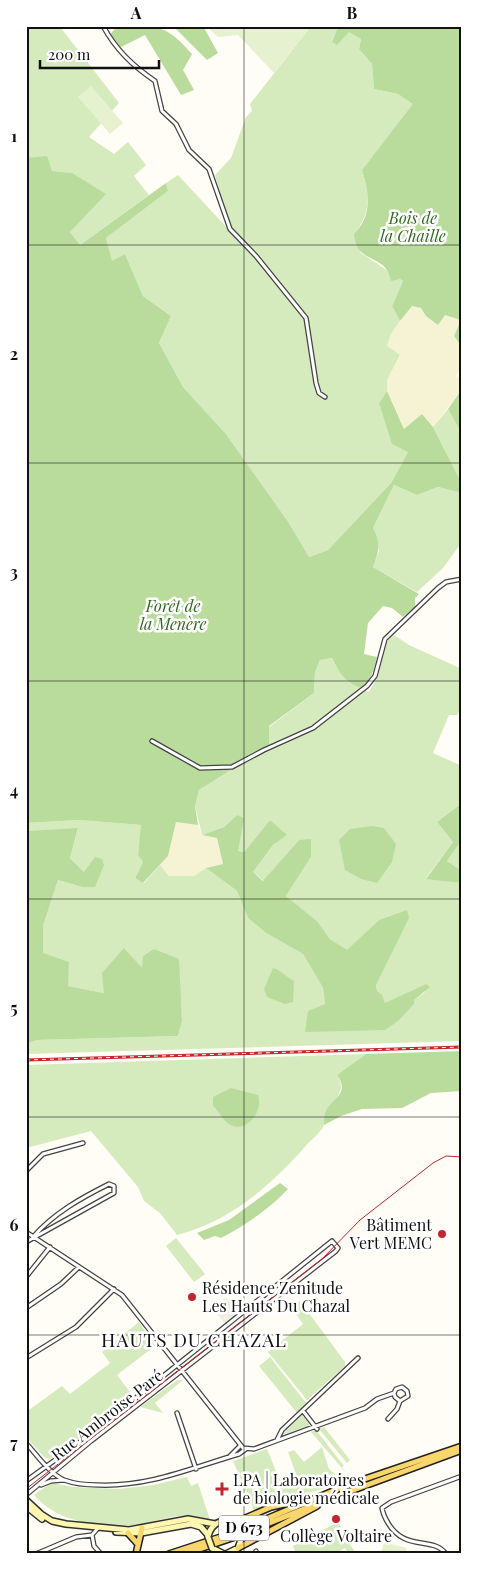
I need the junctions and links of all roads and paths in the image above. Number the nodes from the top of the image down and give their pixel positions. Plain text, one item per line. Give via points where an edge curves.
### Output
1 (103, 26) edge
2 (325, 397) dead end
3 (462, 579) edge
4 (152, 741) dead end
5 (83, 1143) dead end
6 (26, 1171) edge
7 (26, 1232) edge
8 (34, 1237) junction
9 (26, 1242) edge
10 (50, 1247) junction
11 (79, 1266) junction
12 (26, 1277) edge
13 (114, 1289) junction
14 (26, 1308) edge
15 (26, 1358) edge
16 (358, 1358) dead end
17 (176, 1365) junction
18 (182, 1372) junction
19 (394, 1393) junction
20 (400, 1401) junction
21 (303, 1410) junction
22 (177, 1413) dead end
23 (388, 1419) dead end
24 (316, 1428) junction
25 (277, 1440) junction
26 (26, 1443) edge
27 (240, 1446) junction
28 (462, 1446) edge
29 (246, 1449) junction
30 (462, 1450) edge
31 (230, 1457) junction
32 (47, 1465) junction
33 (196, 1469) junction
34 (52, 1471) junction
35 (462, 1476) edge
36 (65, 1480) junction
37 (26, 1481) edge
38 (36, 1487) junction
39 (26, 1496) edge
40 (318, 1498) junction
41 (329, 1499) junction
42 (26, 1500) edge
43 (26, 1506) edge
44 (215, 1524) junction
45 (236, 1525) junction
46 (98, 1529) junction
47 (142, 1531) junction
48 (128, 1534) junction
49 (92, 1535) junction
50 (208, 1536) junction
51 (138, 1544) junction
52 (236, 1551) edge
53 (36, 1554) edge
54 (101, 1554) edge
55 (136, 1554) edge
56 (169, 1554) edge
57 (185, 1554) edge
58 (223, 1554) edge
59 (446, 1554) edge

1 - 2 street via 129,62 155,80 162,111 176,124 189,150 209,169 230,230 256,256 306,318 318,393
3 - 4 street via 446,582 438,588 384,639 375,676 367,686 313,728 232,767 200,768
5 - 6 street via 43,1154
7 - 8 street
8 - 8 street via 114,1192 114,1186 109,1184 61,1211
8 - 9 street
8 - 10 street
10 - 11 street
10 - 12 street
11 - 13 street
11 - 14 street via 61,1284
13 - 15 street via 76,1327
13 - 17 street
16 - 21 street
17 - 18 street
17 - 18 street, Rue Ambroise Paré via 332,1241 337,1245 336,1251
17 - 32 street, Rue Ambroise Paré
18 - 27 street
18 - 34 street, Rue Ambroise Paré
19 - 20 street
19 - 20 street via 400,1387 406,1389 407,1398
19 - 24 street
20 - 23 street
21 - 24 street
21 - 25 street via 282,1430
22 - 33 street
24 - 25 street
25 - 29 street
26 - 32 street
27 - 29 street
27 - 31 street
28 - 40 main road, D 673
29 - 31 street
30 - 41 main road, D 673
31 - 33 street
32 - 34 street
32 - 37 street, Rue Ambroise Paré
33 - 36 street via 129,1485 88,1485
34 - 36 street
34 - 38 street, Rue Ambroise Paré
35 - 59 street via 382,1508 399,1537 438,1547
36 - 38 street
38 - 39 street, Rue Ambroise Paré
40 - 45 main road via 271,1507
40 - 56 main road, D 673 via 230,1534
41 - 52 main road
41 - 57 main road, D 673
42 - 46 main road via 52,1521
43 - 46 main road via 52,1523
44 - 45 main road via 224,1520
44 - 47 main road via 188,1519
44 - 50 main road
45 - 52 main road, bridge via 242,1538
46 - 47 main road
46 - 48 main road
46 - 49 street
47 - 48 main road
47 - 50 main road via 191,1524 201,1527
47 - 51 main road
48 - 51 main road
49 - 53 street via 76,1537
49 - 54 street via 94,1546
50 - 58 main road, bridge via 212,1548
51 - 55 main road
52 - 58 main road

